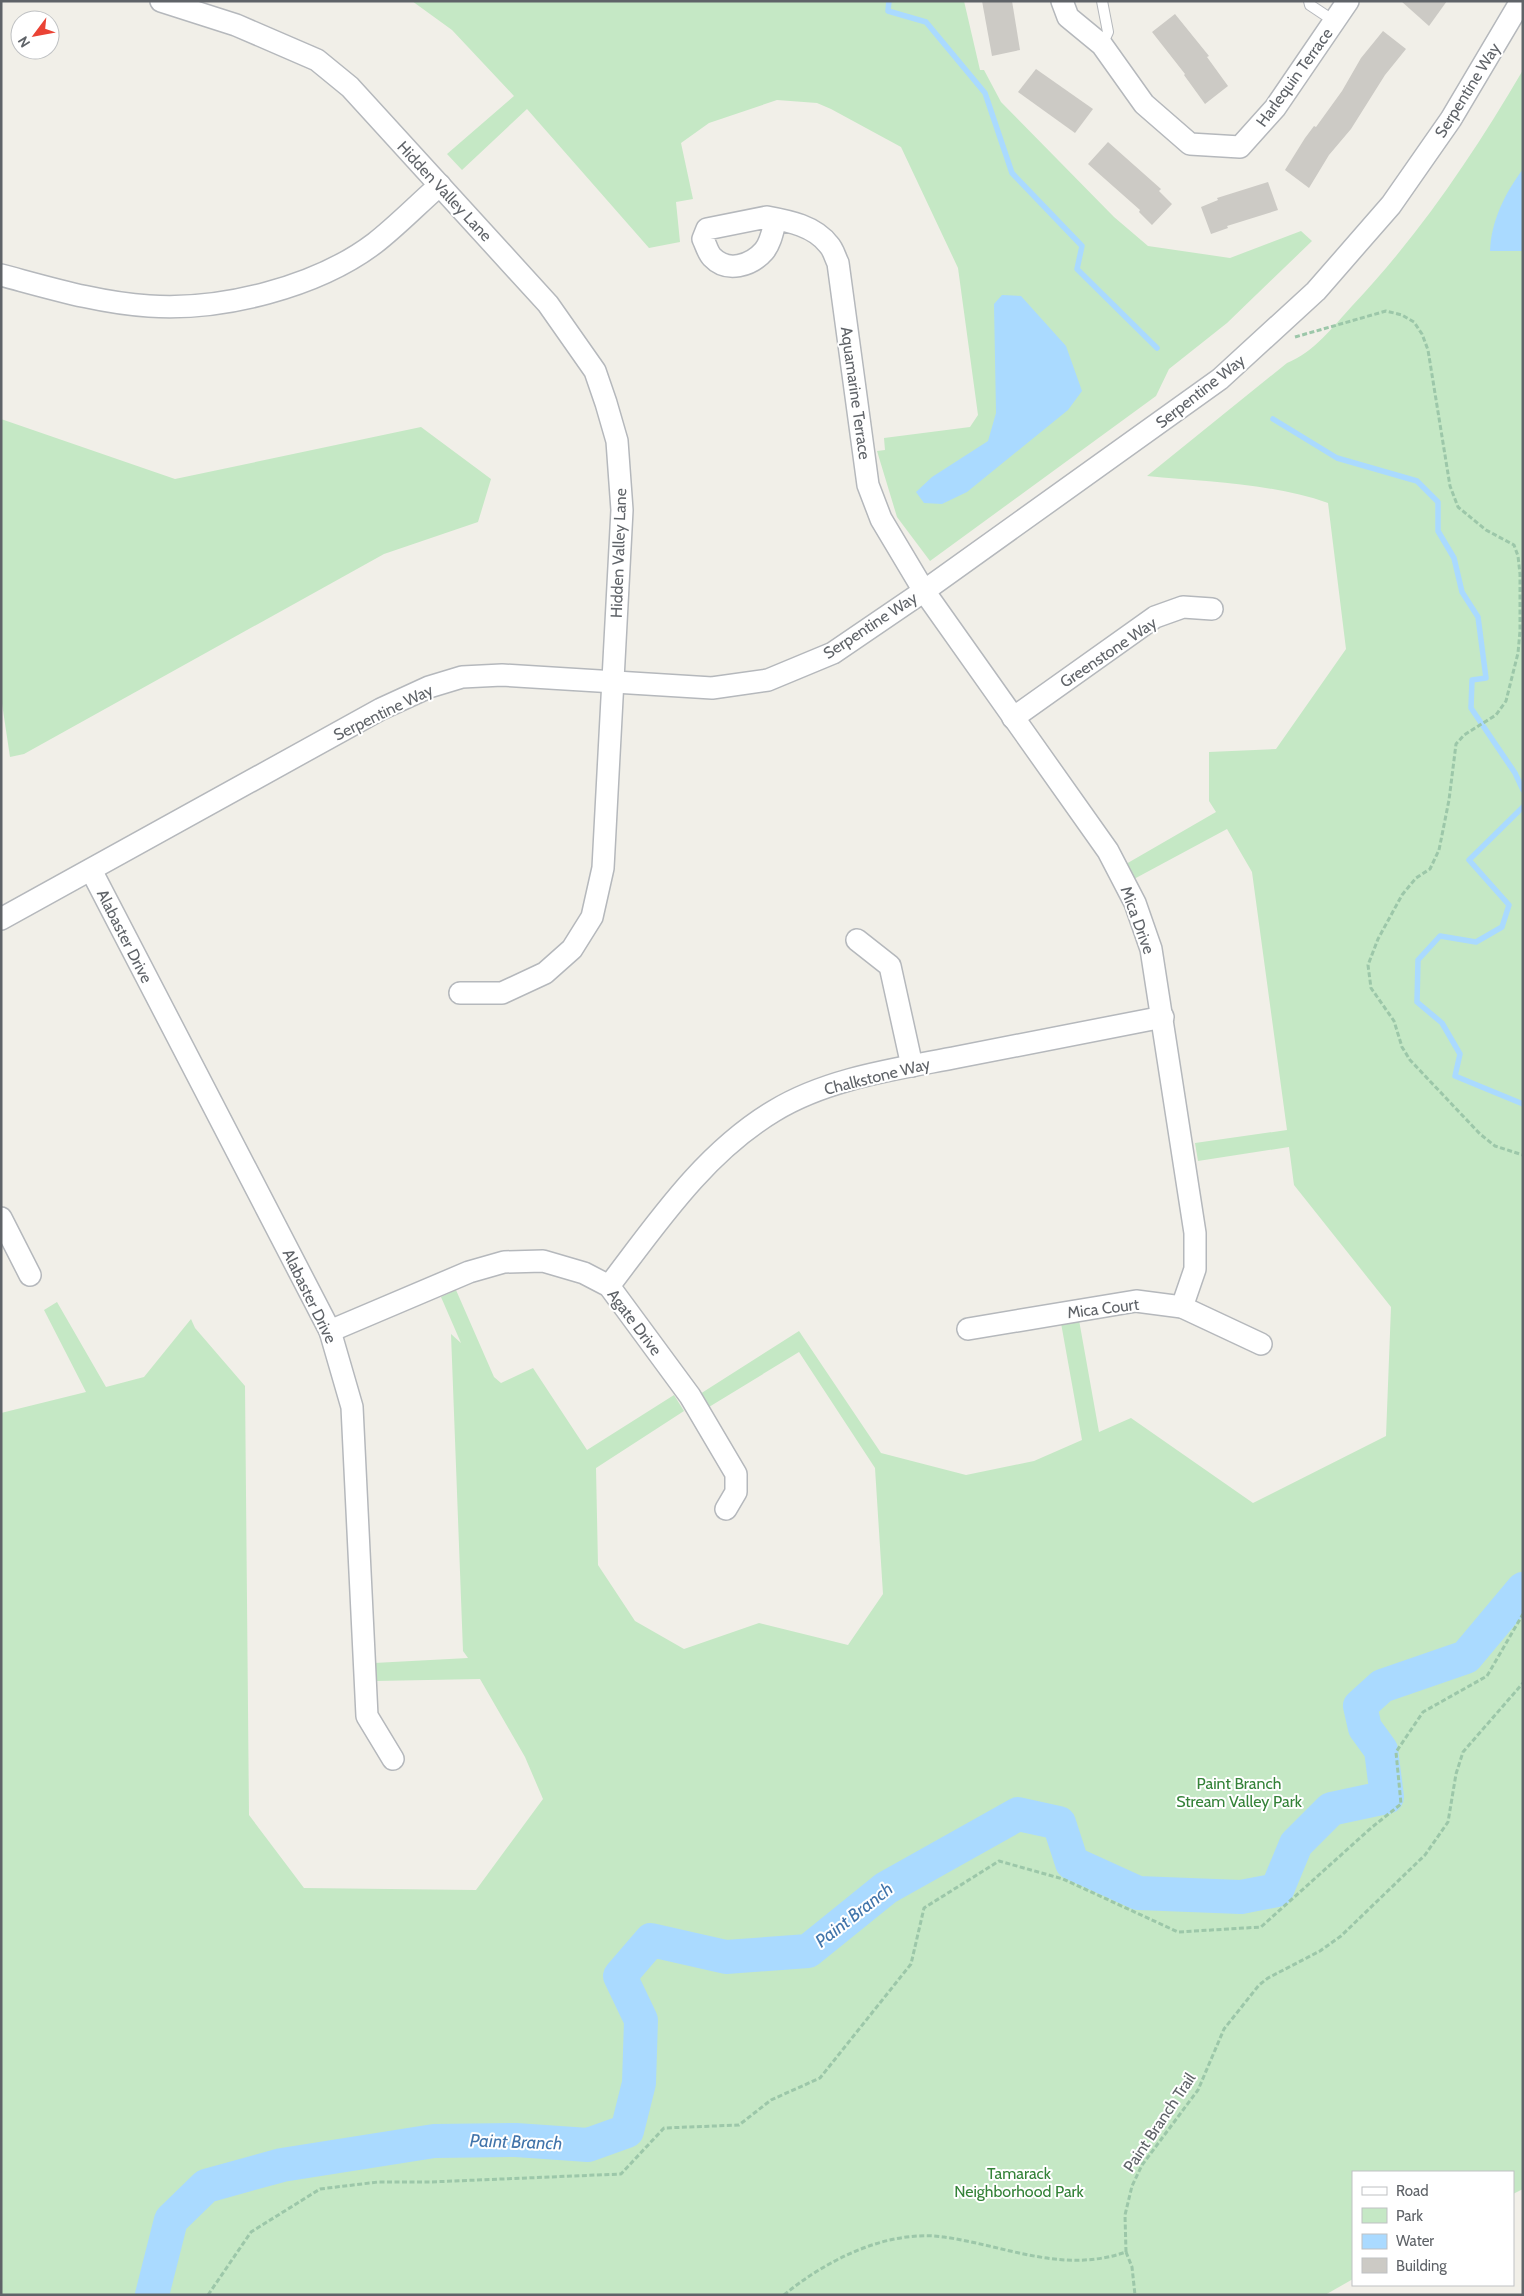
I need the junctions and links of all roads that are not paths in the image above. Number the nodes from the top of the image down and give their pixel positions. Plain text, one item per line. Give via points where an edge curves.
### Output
1 (162, 1) edge
2 (1062, 1) edge
3 (1102, 1) edge
4 (1309, 1) edge
5 (1348, 1) edge
6 (1521, 1) edge
7 (1334, 20) junction
8 (1102, 44) junction
9 (440, 185) junction
10 (776, 219) dead end
11 (1, 275) edge
12 (924, 591) junction
13 (1212, 609) dead end
14 (612, 683) junction
15 (1013, 718) junction
16 (91, 870) junction
17 (1, 919) edge
18 (857, 940) dead end
19 (460, 993) dead end
20 (1163, 1017) junction
21 (912, 1066) junction
22 (1, 1218) edge
23 (30, 1274) dead end
24 (609, 1286) junction
25 (1182, 1307) junction
26 (968, 1329) dead end
27 (330, 1331) junction
28 (1261, 1344) dead end
29 (726, 1509) dead end
30 (393, 1759) dead end

1 - 9 street, Hidden Valley Lane via 236,25 317,60 350,87
2 - 8 street, Harlequin Terrace via 1068,17
3 - 8 lane via 1108,32
4 - 7 lane via 1310,5
5 - 7 street, Harlequin Terrace
6 - 12 street, Serpentine Way via 1451,119 1391,205 1316,291 1220,380
7 - 8 street, Harlequin Terrace via 1275,108 1240,147 1190,144 1144,104
9 - 11 street via 374,243 314,278 230,303 150,306 84,298
9 - 14 street, Hidden Valley Lane via 548,304 594,371 606,404 617,440 622,510
10 - 12 street, Aquamarine Terrace via 798,224 822,239 829,244 838,263 868,485 881,519
12 - 14 street, Serpentine Way via 832,653 768,680 712,688
12 - 15 street, Mica Drive
13 - 15 street, Greenstone Way via 1183,607 1156,617
14 - 16 street, Serpentine Way via 502,675 462,678 429,687 381,709
14 - 19 street, Hidden Valley Lane via 603,868 592,917 572,949 545,972 502,993
15 - 20 street, Mica Drive via 1108,851 1135,902 1151,949
16 - 17 street, Serpentine Way
16 - 27 street, Alabaster Drive
18 - 21 street via 890,966
20 - 21 street, Chalkstone Way
20 - 25 street, Mica Drive via 1195,1233 1195,1269
21 - 24 street, Chalkstone Way via 820,1088 774,1111 732,1141 681,1190
22 - 23 street
24 - 27 street, Agate Drive via 584,1273 543,1262 504,1262 469,1272
24 - 29 street, Agate Drive via 690,1396 736,1474 736,1492
25 - 26 street, Mica Court via 1136,1301 1116,1303
25 - 28 street, Mica Court
27 - 30 street, Alabaster Drive via 352,1407 367,1716

